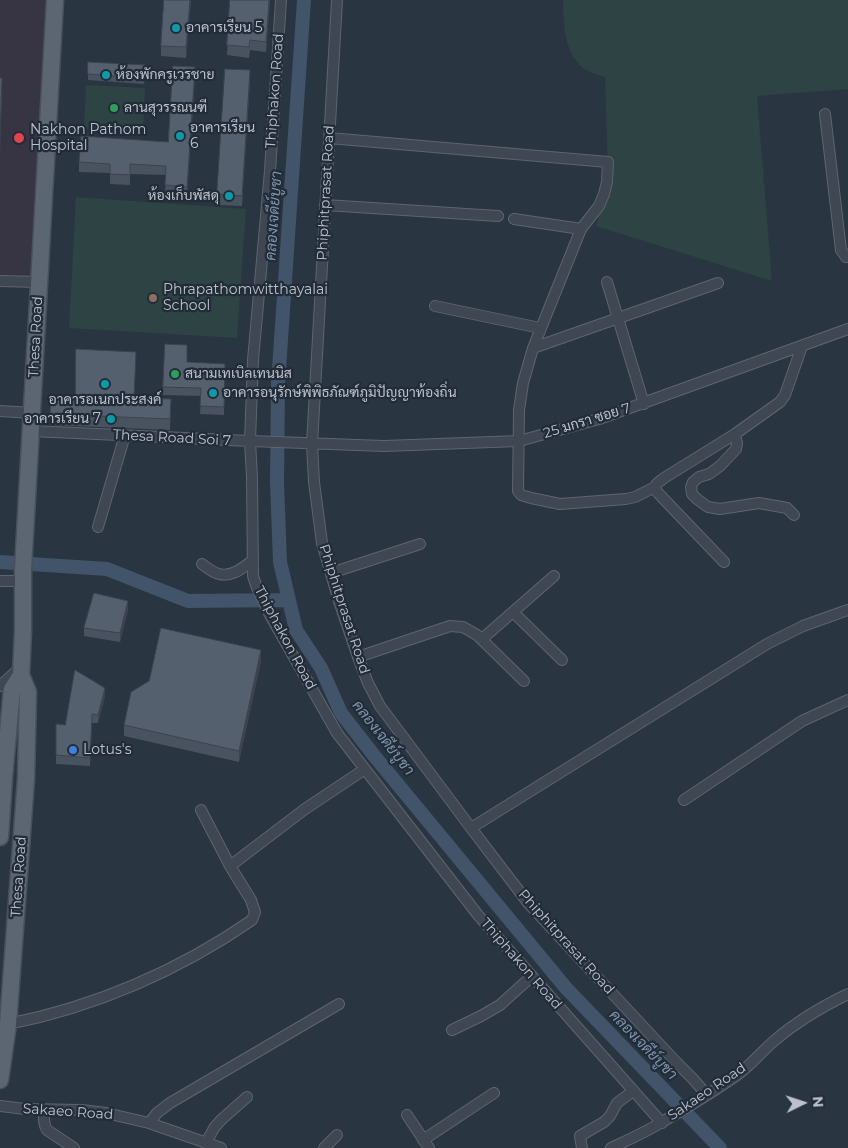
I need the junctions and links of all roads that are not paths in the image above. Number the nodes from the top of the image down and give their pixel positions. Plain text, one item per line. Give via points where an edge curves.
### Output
1 (55, 0) edge
2 (281, 0) edge
3 (337, 0) edge
4 (825, 114) dead end
5 (329, 138) junction
6 (325, 205) junction
7 (498, 216) dead end
8 (514, 219) dead end
9 (581, 229) junction
10 (848, 257) edge
11 (0, 281) edge
12 (38, 282) junction
13 (607, 282) dead end
14 (718, 283) dead end
15 (435, 306) dead end
16 (618, 318) junction
17 (540, 328) junction
18 (848, 330) edge
19 (802, 346) junction
20 (533, 348) junction
21 (644, 404) junction
22 (0, 411) edge
23 (32, 413) junction
24 (31, 431) junction
25 (734, 434) junction
26 (125, 435) junction
27 (250, 441) junction
28 (519, 441) junction
29 (312, 444) junction
30 (655, 487) junction
31 (794, 515) dead end
32 (98, 527) dead end
33 (420, 544) dead end
34 (253, 560) junction
35 (724, 562) dead end
36 (202, 564) dead end
37 (23, 574) junction
38 (330, 574) junction
39 (554, 576) dead end
40 (0, 581) edge
41 (848, 610) edge
42 (513, 612) junction
43 (482, 640) junction
44 (358, 657) junction
45 (562, 660) dead end
46 (21, 671) junction
47 (524, 681) dead end
48 (0, 686) edge
49 (848, 700) edge
50 (365, 769) junction
51 (684, 800) dead end
52 (201, 810) dead end
53 (471, 828) junction
54 (0, 837) edge
55 (230, 866) junction
56 (532, 976) junction
57 (848, 994) edge
58 (339, 1004) dead end
59 (8, 1024) junction
60 (452, 1030) dead end
61 (0, 1080) edge
62 (633, 1091) junction
63 (494, 1093) dead end
64 (247, 1097) dead end
65 (702, 1098) junction
66 (0, 1106) edge
67 (44, 1110) junction
68 (407, 1115) dead end
69 (666, 1120) junction
70 (149, 1123) junction
71 (338, 1135) dead end
72 (206, 1143) junction
73 (426, 1144) edge
74 (74, 1148) edge
75 (221, 1148) edge
76 (324, 1148) edge
77 (582, 1148) edge
78 (611, 1148) edge

1 - 12 main road, Thesa Road
2 - 27 street, Thiphakon Road via 253,360
3 - 5 street, Phiphitprasat Road
4 - 10 street via 841,250
5 - 6 street, Phiphitprasat Road
5 - 9 street via 608,162 604,194
6 - 7 street
6 - 29 street, Phiphitprasat Road
8 - 9 street
9 - 17 street
11 - 12 street
12 - 23 main road, Thesa Road
13 - 16 street
14 - 16 street
15 - 17 street
16 - 20 street
16 - 21 street
17 - 20 street
18 - 19 street, 25 มกรา ซอย 7
19 - 21 street, 25 มกรา ซอย 7
19 - 25 street via 780,402
20 - 28 street via 519,410
21 - 28 street, 25 มกรา ซอย 7
22 - 23 street
23 - 24 main road, Thesa Road
24 - 26 street, Thesa Road Soi 7
24 - 37 main road, Thesa Road
25 - 30 street
25 - 31 street via 736,449 720,466 693,482 692,494 708,507 720,509 758,503 787,508
26 - 27 street, Thesa Road Soi 7
26 - 32 street
27 - 29 street, Thesa Road Soi 7
27 - 34 street, Thiphakon Road
28 - 29 street, 25 มกรา ซอย 7 via 384,446
28 - 30 street via 518,491 521,495 560,504 626,499
29 - 38 street, Phiphitprasat Road via 322,543
30 - 35 street
33 - 38 street
34 - 36 street via 242,569 226,575 214,573
34 - 50 street, Thiphakon Road via 256,588 270,615 337,733
37 - 40 street
37 - 46 main road, Thesa Road
38 - 44 street, Phiphitprasat Road
39 - 42 street
41 - 53 street via 803,626 767,644
42 - 43 street
42 - 45 street
43 - 44 street via 463,627 450,626
43 - 47 street
44 - 53 street, Phiphitprasat Road via 380,706
46 - 48 street
46 - 54 main road, Thesa Road via 12,689
46 - 59 main road, Thesa Road via 28,692 26,779
49 - 51 street via 802,721
50 - 55 street
50 - 56 street, Thiphakon Road via 478,915
52 - 55 street
53 - 65 street, Phiphitprasat Road via 530,904 693,1079
55 - 59 street via 251,900 255,914 252,920 160,974 116,992
56 - 60 street via 500,1005
56 - 62 street, Thiphakon Road
57 - 65 street, Sakaeo Road via 804,1018 739,1074
58 - 70 street via 170,1103
59 - 61 main road, Thesa Road
62 - 69 street, Thiphakon Road
62 - 77 street via 617,1103 604,1122 580,1136
63 - 73 street
64 - 72 street via 221,1120
65 - 69 street, Sakaeo Road
66 - 67 street, Sakaeo Road
67 - 70 street, Sakaeo Road via 106,1113
67 - 74 street via 47,1130
68 - 73 street
69 - 78 street, Sakaeo Road
70 - 72 street, Sakaeo Road
71 - 76 street
72 - 75 street, Sakaeo Road

